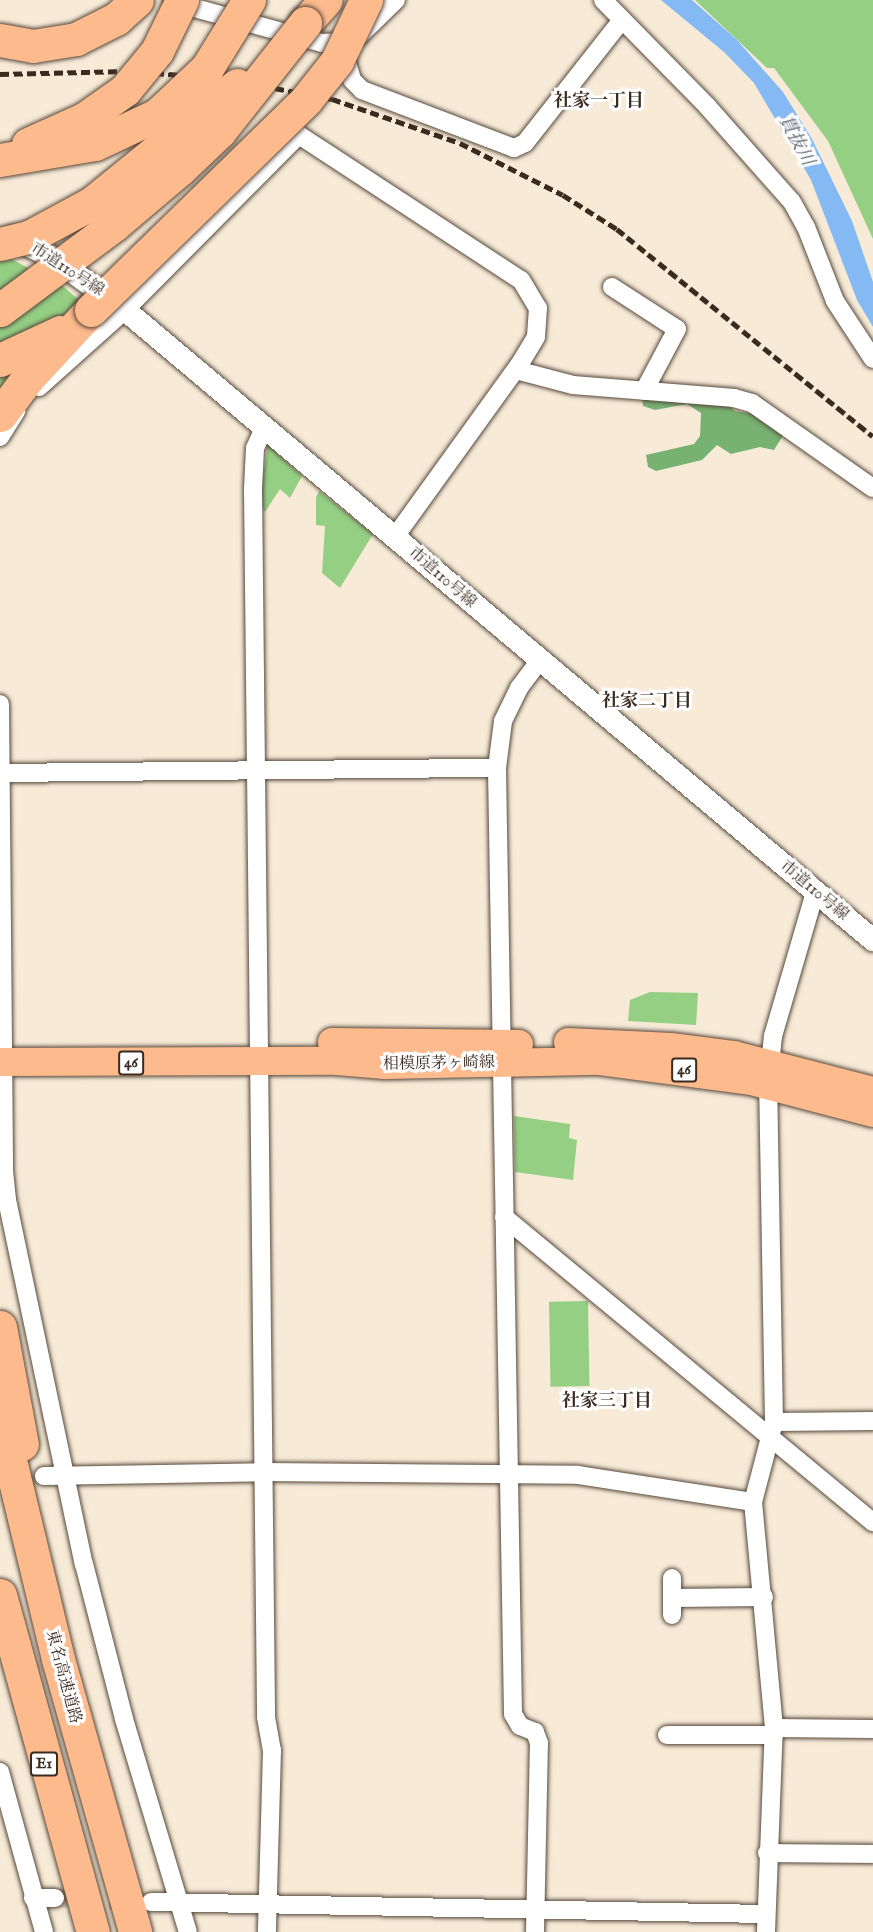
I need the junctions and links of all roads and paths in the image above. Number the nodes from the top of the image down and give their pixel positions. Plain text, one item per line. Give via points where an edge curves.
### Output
1 (137, 0) edge
2 (166, 0) edge
3 (182, 0) edge
4 (249, 0) edge
5 (366, 0) edge
6 (396, 0) edge
7 (603, 0) edge
8 (315, 11) edge
9 (621, 21) junction
10 (0, 40) edge
11 (341, 42) junction
12 (0, 152) edge
13 (0, 160) edge
14 (0, 232) edge
15 (0, 244) edge
16 (612, 287) dead end
17 (0, 310) edge
18 (91, 310) junction
19 (125, 310) junction
20 (873, 359) edge
21 (0, 360) edge
22 (516, 370) junction
23 (644, 391) junction
24 (0, 415) edge
25 (264, 428) junction
26 (0, 437) edge
27 (873, 488) edge
28 (395, 537) junction
29 (539, 661) junction
30 (0, 704) edge
31 (497, 768) junction
32 (256, 771) junction
33 (1, 773) edge
34 (815, 892) junction
35 (873, 940) edge
36 (3, 1053) edge
37 (257, 1053) junction
38 (500, 1053) junction
39 (768, 1073) junction
40 (873, 1091) edge
41 (873, 1113) edge
42 (504, 1217) junction
43 (0, 1327) edge
44 (0, 1419) edge
45 (873, 1421) edge
46 (771, 1431) junction
47 (264, 1472) junction
48 (63, 1475) junction
49 (509, 1475) junction
50 (44, 1476) dead end
51 (753, 1502) junction
52 (873, 1522) edge
53 (672, 1578) dead end
54 (0, 1595) edge
55 (764, 1597) junction
56 (58, 1659) junction
57 (873, 1729) edge
58 (774, 1732) junction
59 (667, 1735) dead end
60 (0, 1772) edge
61 (767, 1853) junction
62 (873, 1854) edge
63 (33, 1898) junction
64 (55, 1898) tunnel mouth
65 (151, 1902) tunnel mouth
66 (178, 1902) junction
67 (267, 1903) junction
68 (535, 1908) junction
69 (765, 1914) junction
70 (44, 1932) edge
71 (93, 1932) edge
72 (135, 1932) edge
73 (188, 1932) edge
74 (267, 1932) edge
75 (535, 1932) edge
76 (766, 1932) edge

1 - 10 highway via 116,19 76,39 33,46
2 - 11 street via 302,40
3 - 12 highway, bridge via 157,51 125,90 61,131
4 - 13 highway, bridge via 207,69 157,115 95,144
5 - 18 highway, bridge via 337,61 306,100
6 - 11 street via 374,25
7 - 9 street
8 - 15 highway, bridge via 231,91 92,203 49,227
8 - 17 highway, bridge via 219,132 114,225
9 - 11 street via 525,143 514,148 362,90 352,80
9 - 20 street via 706,106 792,202 807,227 835,301
14 - 19 street, 市道110号線 via 52,257
16 - 23 street via 680,324
18 - 21 highway via 51,338
18 - 24 highway via 27,379
19 - 22 street via 298,135 521,280 538,308 536,337
19 - 25 street, 市道110号線
19 - 26 street via 36,390 13,415
22 - 23 street via 573,385
22 - 28 street
23 - 27 street via 734,398 765,410
25 - 28 street, 市道110号線
25 - 32 street via 255,448 253,489
28 - 29 street, 市道110号線
29 - 31 street via 519,688 503,721
29 - 34 street, 市道110号線
30 - 33 street
31 - 32 street
31 - 38 street
32 - 33 street
32 - 37 street
33 - 36 street
34 - 35 street, 市道110号線
34 - 39 street via 773,1035
36 - 37 main road, 相模原茅ヶ崎線 / 46
36 - 48 street via 7,1200
37 - 38 main road, 相模原茅ヶ崎線 / 46
37 - 47 street
38 - 39 main road, 相模原茅ヶ崎線 / 46 via 626,1043
38 - 42 street
39 - 40 main road, 相模原茅ヶ崎線 / 46
39 - 41 main road, 相模原茅ヶ崎線 / 46
39 - 46 street
42 - 46 street
42 - 49 street
43 - 56 highway
44 - 56 highway, 東名高速道路 / E1
45 - 46 street
46 - 51 street
46 - 52 street
47 - 48 street
47 - 49 street
47 - 67 street via 266,1717 272,1750
48 - 50 street
48 - 66 street via 124,1719
49 - 51 street via 578,1475
49 - 68 street via 513,1714 520,1726 538,1737
51 - 55 street
53 - 55 street via 672,1606
54 - 71 highway, E1
55 - 58 street
56 - 72 highway, 東名高速道路 / E1
57 - 58 street
58 - 59 street
58 - 61 street
60 - 63 street
61 - 62 street
61 - 69 street
63 - 64 street
63 - 70 street
65 - 66 street
66 - 67 street
66 - 73 street
67 - 68 street
67 - 74 street
68 - 69 street
68 - 75 street
69 - 76 street

